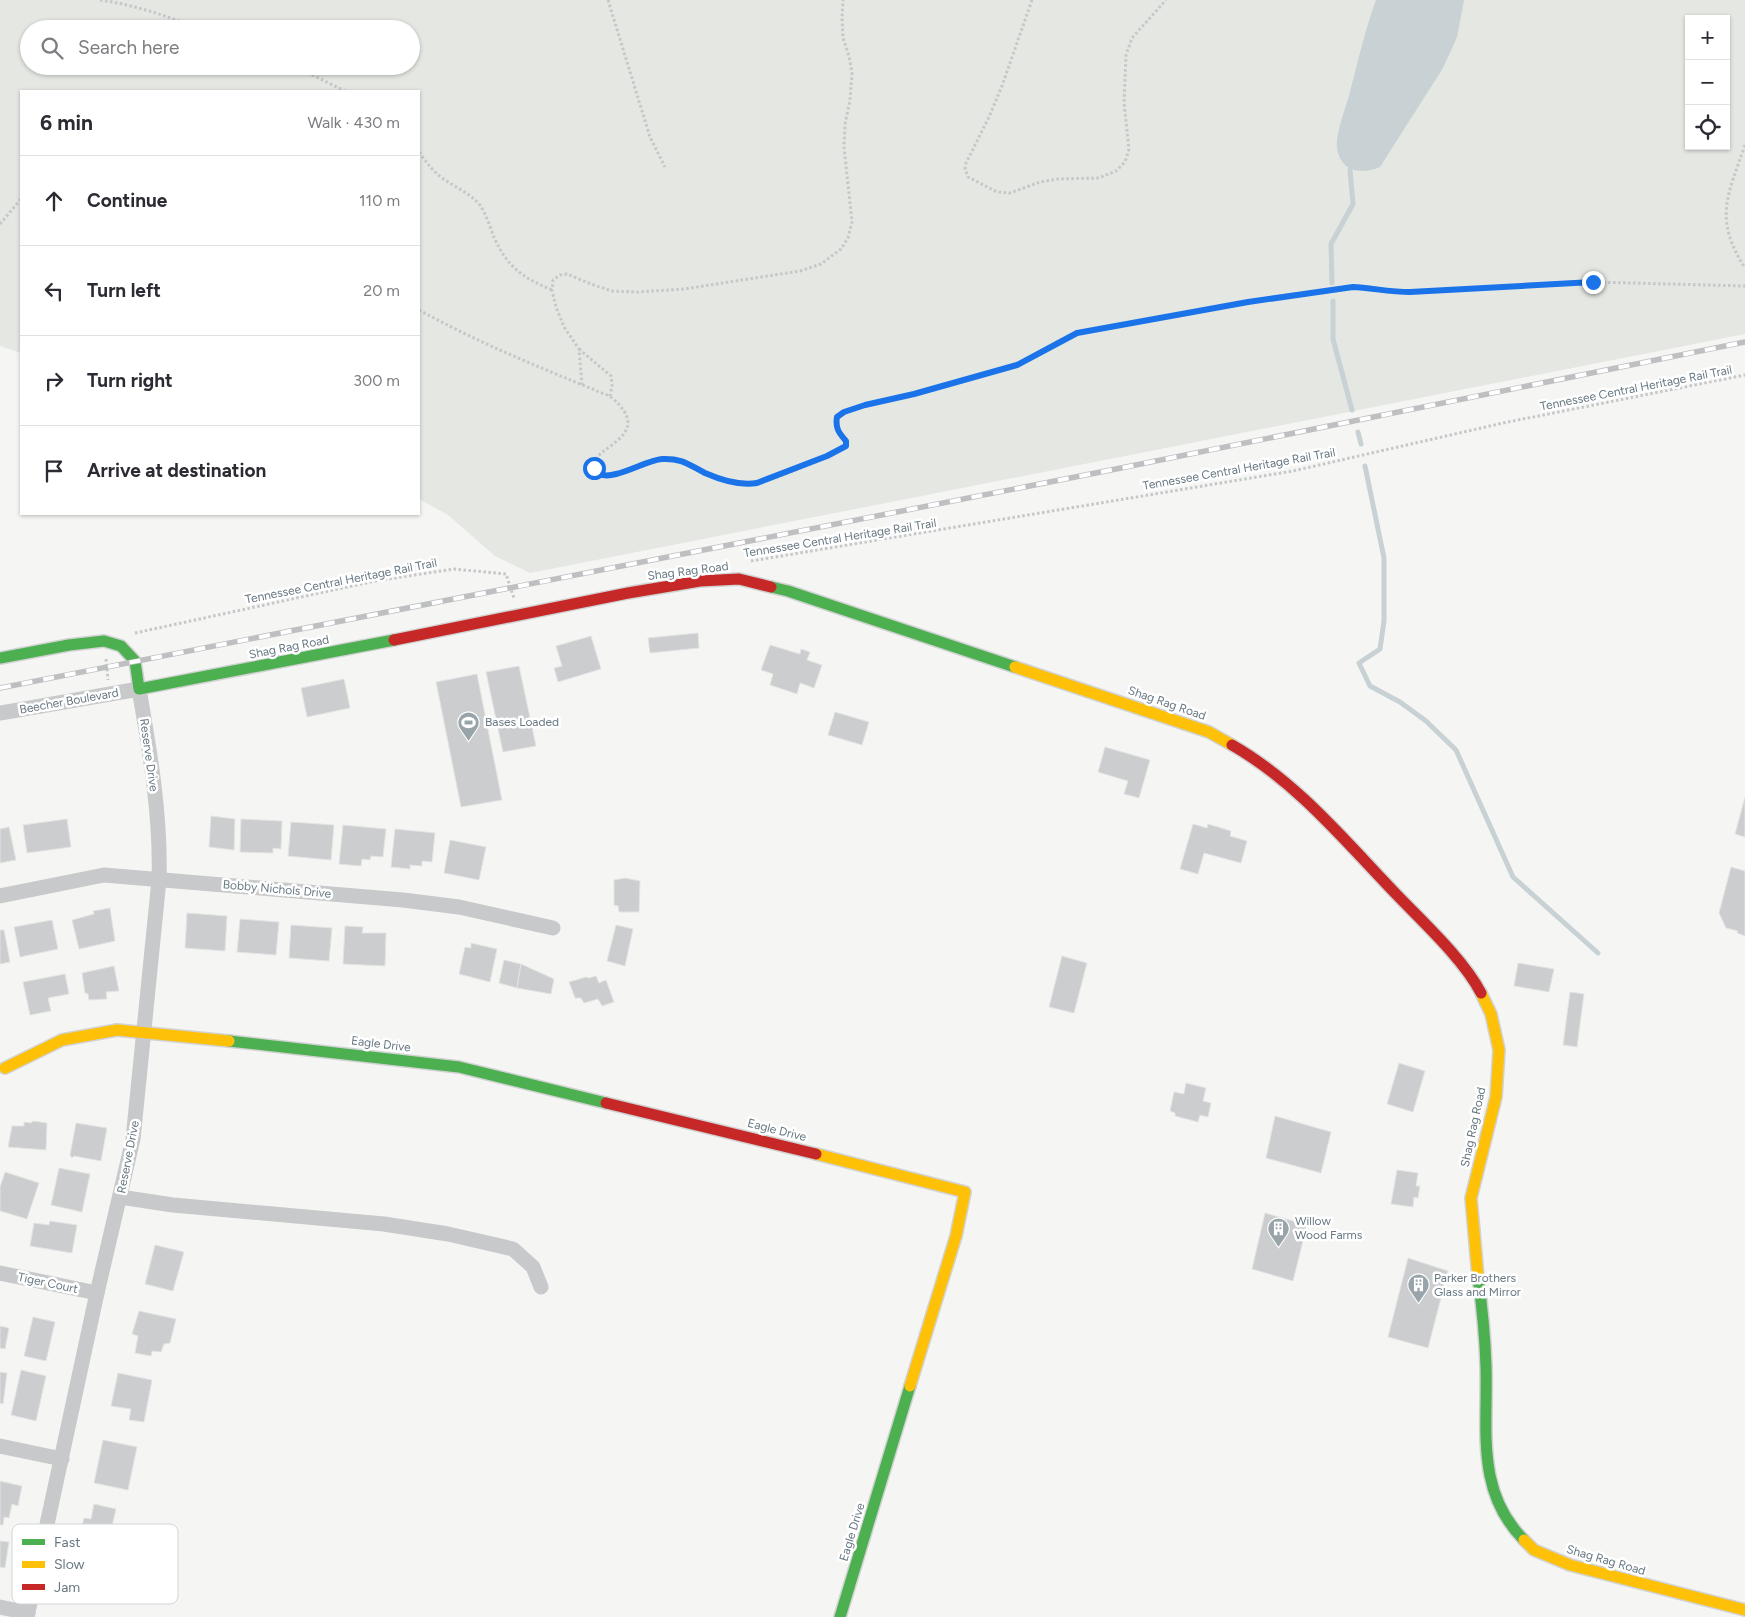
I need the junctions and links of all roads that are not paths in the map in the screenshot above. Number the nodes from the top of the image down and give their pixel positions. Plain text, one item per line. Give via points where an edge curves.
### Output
1 (0, 658) edge
2 (139, 689) junction
3 (0, 713) edge
4 (159, 880) junction
5 (0, 896) edge
6 (553, 928) dead end
7 (145, 1033) junction
8 (5, 1068) dead end
9 (120, 1197) junction
10 (0, 1273) edge
11 (541, 1287) dead end
12 (97, 1293) junction
13 (0, 1446) edge
14 (62, 1459) junction
15 (47, 1524) edge
16 (0, 1607) edge
17 (1745, 1610) edge
18 (27, 1615) edge
19 (840, 1617) edge

1 - 2 street via 104,641 120,646 135,661
2 - 3 street, Beecher Boulevard
2 - 4 street, Reserve Drive via 160,845
2 - 17 street, Shag Rag Road via 628,593 700,581 739,579 788,591 1209,732 1278,775 1316,811 1443,943 1476,984 1491,1014 1499,1050 1496,1097 1471,1198 1486,1365 1488,1466 1496,1500 1511,1527 1534,1550 1570,1565
4 - 5 street, Bobby Nichols Drive via 104,875
4 - 6 street, Bobby Nichols Drive via 403,900 460,907
4 - 7 street, Reserve Drive
7 - 8 street via 117,1030 62,1040
7 - 9 street, Reserve Drive via 134,1138
7 - 19 street, Eagle Drive via 459,1068 886,1170 965,1192 956,1236
9 - 11 street via 384,1224 448,1234 513,1249 533,1267
9 - 12 street, Reserve Drive
10 - 12 street, Tiger Court
12 - 14 street, Reserve Drive
13 - 14 street
14 - 15 street, Reserve Drive
16 - 18 street

